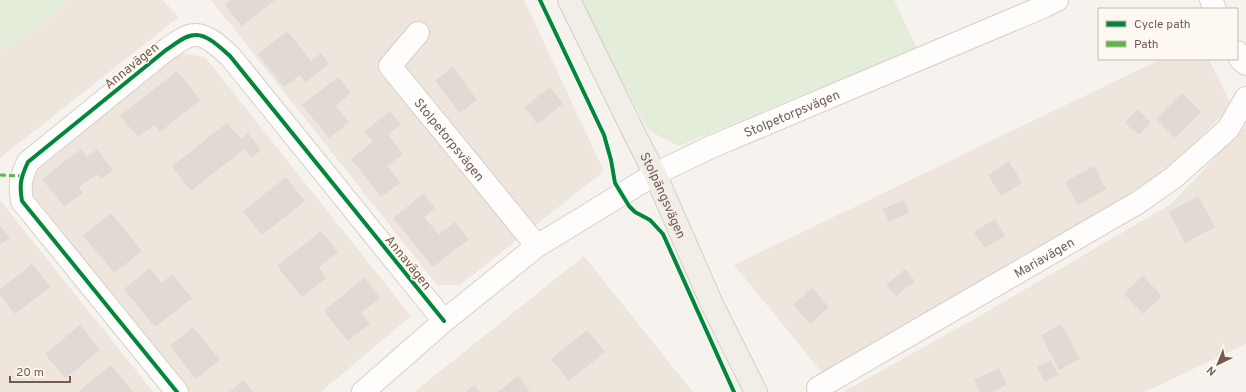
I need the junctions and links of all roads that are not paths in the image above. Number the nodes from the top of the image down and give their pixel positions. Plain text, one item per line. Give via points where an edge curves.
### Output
1 (569, 0) edge
2 (1057, 0) edge
3 (418, 33) dead end
4 (1238, 54) edge
5 (1246, 64) edge
6 (1246, 98) edge
7 (656, 174) junction
8 (537, 246) junction
9 (444, 321) junction
10 (818, 388) dead end
11 (177, 392) edge
12 (363, 392) edge
13 (756, 392) edge

1 - 7 main road, Stolpängsvägen
2 - 7 street, Stolpetorpsvägen via 712,147
3 - 8 street, Stolpetorpsvägen via 390,66
4 - 5 street
6 - 10 street, Mariavägen via 1228,129 1173,178 1139,202
7 - 8 street, Stolpetorpsvägen
7 - 13 main road, Stolpängsvägen via 712,304
8 - 9 street, Stolpetorpsvägen
9 - 11 street, Annavägen via 230,56 209,39 195,35 166,50 28,162 21,176 20,188 22,201
9 - 12 street, Stolpetorpsvägen

